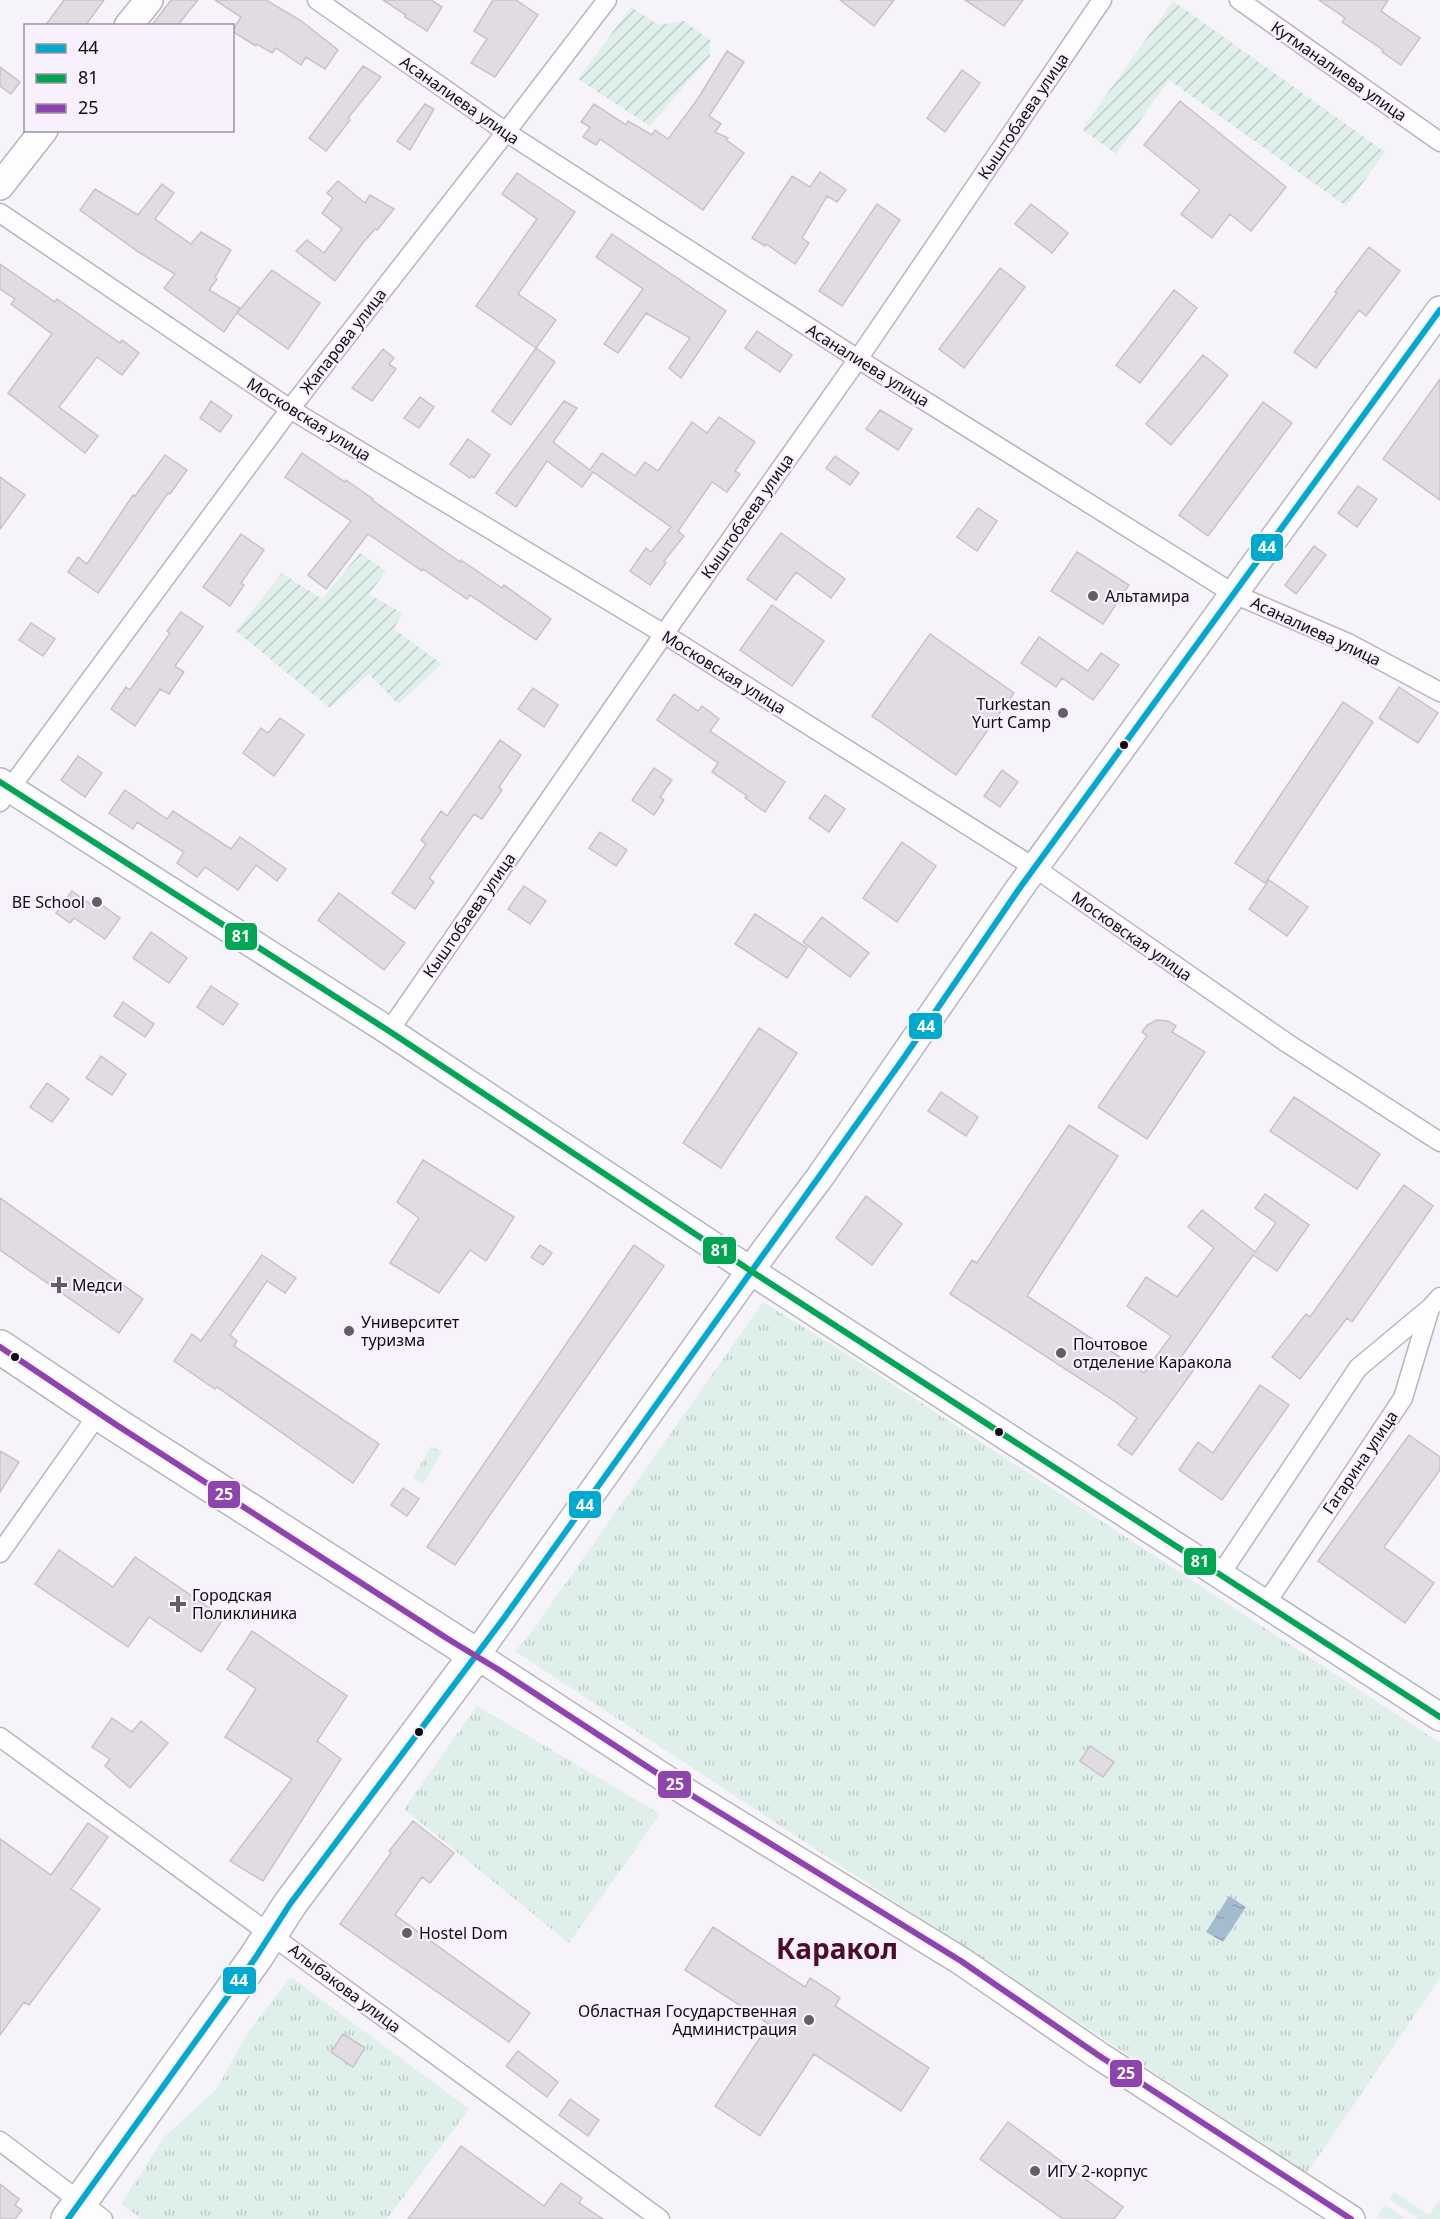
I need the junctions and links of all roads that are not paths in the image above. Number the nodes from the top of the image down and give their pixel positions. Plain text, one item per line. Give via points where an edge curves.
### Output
1 (149, 0) edge
2 (317, 0) edge
3 (607, 0) edge
4 (1102, 0) edge
5 (1239, 0) edge
6 (130, 24) edge
7 (42, 132) edge
8 (506, 132) junction
9 (1440, 142) edge
10 (0, 186) edge
11 (0, 213) edge
12 (1440, 310) edge
13 (858, 359) junction
14 (290, 409) junction
15 (1234, 594) junction
16 (663, 634) junction
17 (1440, 692) edge
18 (3, 791) edge
19 (1035, 868) junction
20 (389, 1030) junction
21 (1440, 1142) edge
22 (751, 1271) junction
23 (1435, 1302) edge
24 (0, 1347) edge
25 (99, 1413) junction
26 (0, 1553) edge
27 (1220, 1575) junction
28 (1265, 1605) junction
29 (476, 1655) junction
30 (1440, 1717) edge
31 (0, 1737) edge
32 (271, 1934) junction
33 (0, 2141) edge
34 (1324, 2212) edge
35 (84, 2213) edge
36 (660, 2219) edge
37 (1352, 2219) edge

1 - 6 main road
2 - 8 street, Асаналиева улица
3 - 8 street, Жапарова улица
4 - 13 street, Кыштобаева улица
5 - 9 street, Кутманалиева улица
7 - 10 main road
8 - 13 street, Асаналиева улица
8 - 14 street, Жапарова улица
11 - 14 street, Московская улица
12 - 15 main road
13 - 15 street, Асаналиева улица
13 - 16 street, Кыштобаева улица
14 - 16 street, Московская улица
14 - 18 street, Жапарова улица
15 - 17 street, Асаналиева улица via 1348,643
15 - 19 main road
16 - 19 street, Московская улица
16 - 20 street, Кыштобаева улица
18 - 20 main road
19 - 21 street, Московская улица via 1287,1043
19 - 22 main road
20 - 22 main road
22 - 27 main road
22 - 29 main road
23 - 27 street, Гагарина улица via 1358,1368
23 - 28 street, Гагарина улица via 1403,1398
24 - 25 highway
25 - 26 street
25 - 29 highway
27 - 28 main road
28 - 30 main road
29 - 32 highway
29 - 34 main road via 683,1790 961,1961
31 - 32 street, Алыбакова улица
32 - 35 highway
32 - 36 street, Алыбакова улица
33 - 35 street
34 - 37 main road

